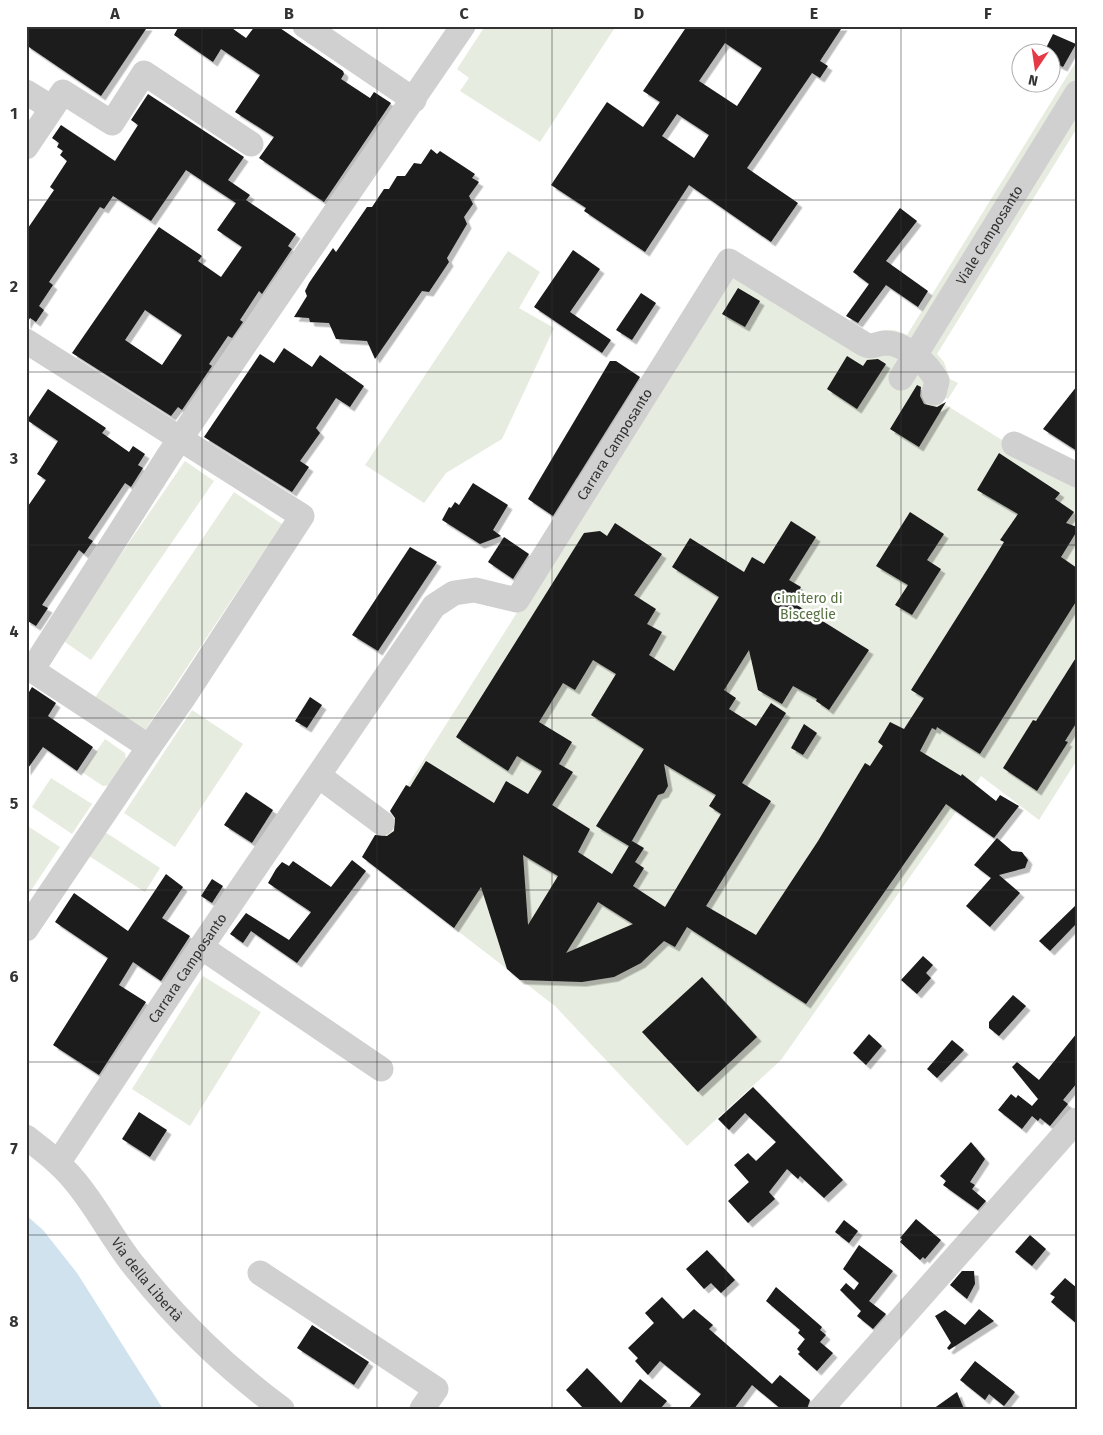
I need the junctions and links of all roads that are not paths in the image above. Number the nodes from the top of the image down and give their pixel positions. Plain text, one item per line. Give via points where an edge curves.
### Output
1 (305, 26) edge
2 (464, 26) edge
3 (26, 92) edge
4 (1077, 93) edge
5 (414, 100) junction
6 (52, 108) junction
7 (251, 144) dead end
8 (26, 147) edge
9 (26, 341) edge
10 (915, 356) junction
11 (901, 378) dead end
12 (934, 393) dead end
13 (180, 440) junction
14 (1014, 444) dead end
15 (1077, 475) edge
16 (149, 746) junction
17 (319, 776) junction
18 (382, 823) dead end
19 (26, 929) edge
20 (201, 947) junction
21 (381, 1069) dead end
22 (1077, 1120) edge
23 (26, 1137) edge
24 (58, 1163) junction
25 (260, 1273) dead end
26 (282, 1409) edge
27 (422, 1409) edge
28 (821, 1409) edge

1 - 5 street
2 - 5 street
3 - 6 street
4 - 10 street, Viale Camposanto
5 - 13 street
6 - 7 street via 63,92 112,123 144,73
6 - 8 street
9 - 13 street
10 - 11 street, Viale Camposanto
10 - 12 street, Carrara Camposanto via 924,362 937,381
10 - 17 street, Carrara Camposanto via 884,343 869,347 729,260 517,600 475,590 454,592 434,606
13 - 16 street via 32,670
13 - 16 street via 302,516
14 - 15 street
16 - 19 street
17 - 18 street
17 - 20 street, Carrara Camposanto
20 - 21 street
20 - 24 street, Carrara Camposanto
22 - 28 street
23 - 24 street, Via della Libertà
24 - 26 street, Via della Libertà via 74,1180 133,1265 177,1318 224,1364
25 - 27 street via 436,1389

